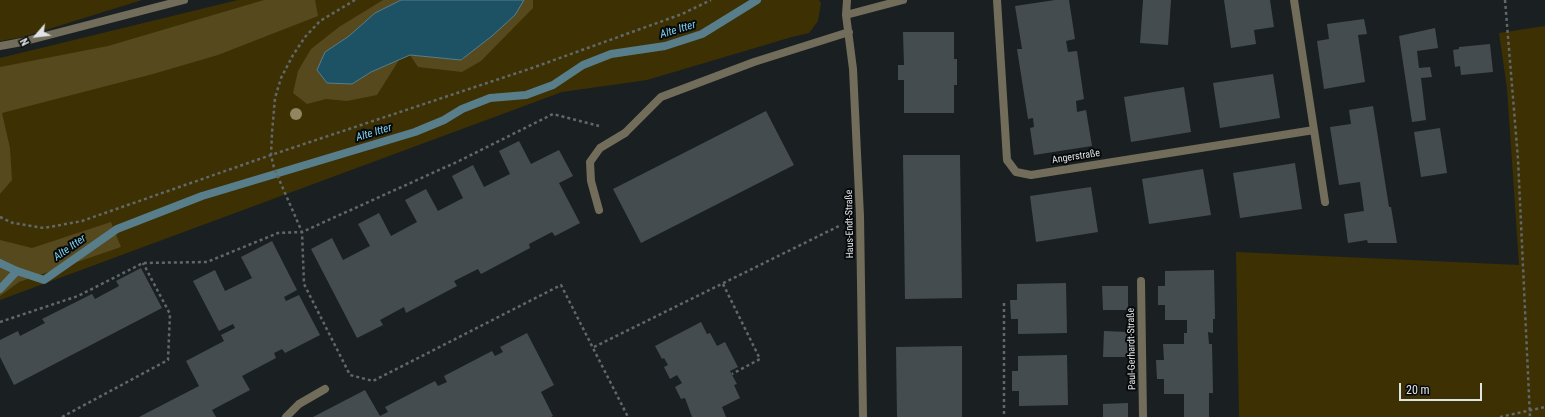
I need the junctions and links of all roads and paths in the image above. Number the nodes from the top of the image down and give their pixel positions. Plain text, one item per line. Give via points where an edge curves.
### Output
1 (184, 0) edge
2 (355, 0) edge
3 (711, 0) edge
4 (848, 0) edge
5 (903, 0) edge
6 (997, 0) edge
7 (1294, 0) edge
8 (1505, 0) edge
9 (846, 15) junction
10 (849, 32) junction
11 (0, 46) edge
12 (1314, 130) junction
13 (625, 133) junction
14 (272, 155) junction
15 (1325, 202) dead end
16 (599, 210) dead end
17 (860, 216) junction
18 (0, 217) edge
19 (302, 232) junction
20 (143, 262) junction
21 (1141, 281) dead end
22 (723, 284) junction
23 (1004, 303) dead end
24 (0, 322) edge
25 (594, 347) junction
26 (732, 374) dead end
27 (325, 389) dead end
28 (1545, 408) edge
29 (1530, 411) junction
30 (62, 417) edge
31 (286, 417) edge
32 (628, 417) edge
33 (863, 417) edge
34 (1004, 417) edge
35 (1143, 417) edge
36 (1500, 417) edge
37 (1530, 417) edge

1 - 11 street
2 - 14 path via 320,21 305,37 281,78 275,98
3 - 14 path via 682,14 532,68
4 - 9 street, Haus-Endt-Straße
5 - 9 street
6 - 12 street, Angerstraße via 1004,140 1007,160 1016,172 1031,175
7 - 12 street
8 - 29 path via 1518,159
9 - 10 street, Haus-Endt-Straße
10 - 13 street via 754,62 661,97
10 - 17 street, Haus-Endt-Straße
12 - 15 street
13 - 16 street via 600,148 590,162 591,181
13 - 19 path via 553,114 459,161
14 - 18 path via 82,221 44,228 13,223
14 - 19 path via 274,168
17 - 22 path
17 - 33 street, Haus-Endt-Straße
19 - 20 path via 278,233 207,262
19 - 25 path via 304,284 350,375 373,381 561,285
20 - 24 path via 78,296
20 - 30 path via 170,314 168,360
21 - 35 street, Paul-Gerhardt-Straße
22 - 25 path
22 - 26 path via 760,359
23 - 34 path
25 - 32 path
27 - 31 street via 299,404
28 - 29 path
29 - 36 path
29 - 37 path

